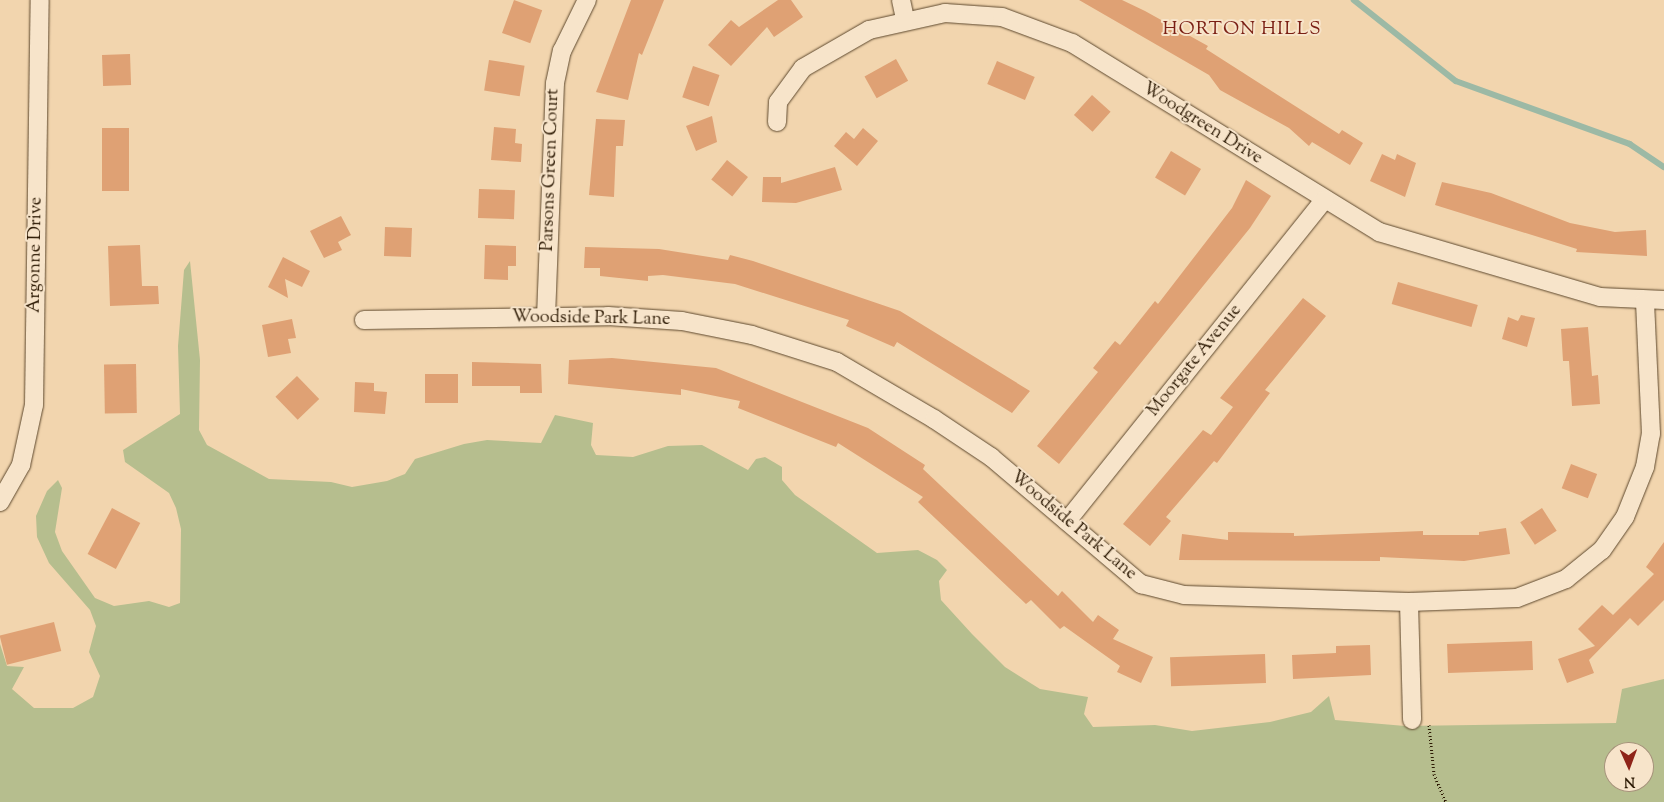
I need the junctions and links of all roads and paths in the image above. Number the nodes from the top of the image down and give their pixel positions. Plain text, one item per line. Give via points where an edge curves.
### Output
1 (40, 0) edge
2 (587, 0) edge
3 (901, 0) edge
4 (905, 20) junction
5 (777, 122) dead end
6 (1324, 200) junction
7 (1664, 300) edge
8 (1646, 301) junction
9 (546, 317) junction
10 (364, 320) dead end
11 (0, 502) edge
12 (1067, 522) junction
13 (1409, 602) junction
14 (1420, 720) joint
15 (1446, 802) edge

1 - 11 street, Argonne Drive via 34,405 21,465
2 - 9 street, Parsons Green Court via 562,51 555,83
3 - 4 street
4 - 5 street, Woodgreen Drive via 868,30 820,54 787,86 778,102
4 - 6 street, Woodgreen Drive via 945,13 1002,17 1051,31
6 - 8 street, Woodgreen Drive via 1379,232 1420,247 1600,297
6 - 12 street, Moorgate Avenue
7 - 8 street, Woodgreen Drive
8 - 13 street, Woodside Park Lane via 1651,434 1645,467 1625,517 1602,550 1566,579 1517,598
9 - 10 street, Woodside Park Lane
9 - 12 street, Woodside Park Lane via 682,322 752,335 836,362 991,457
12 - 13 street, Woodside Park Lane via 1141,584 1184,595
13 - 14 street
14 - 15 path via 1434,774

